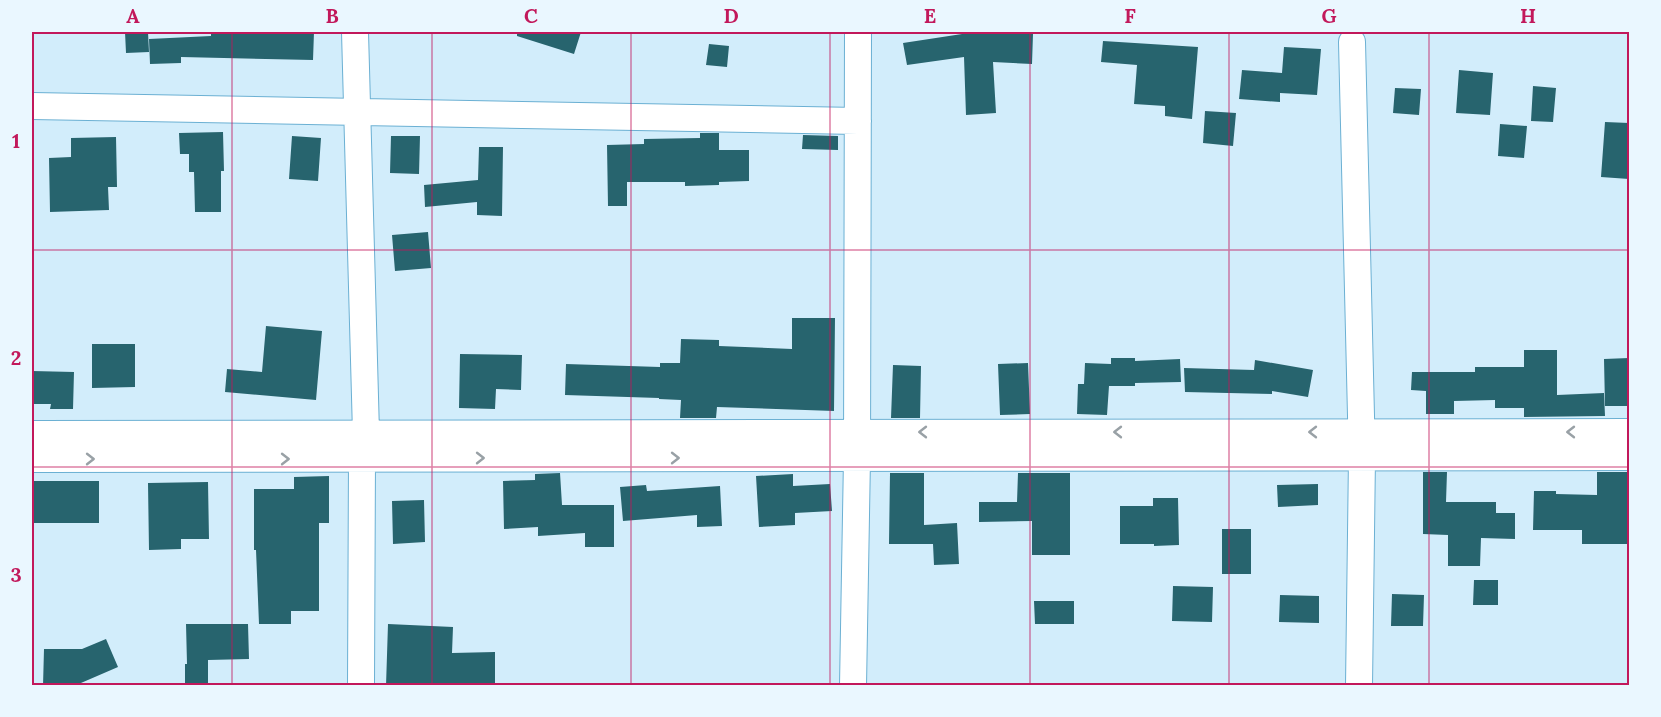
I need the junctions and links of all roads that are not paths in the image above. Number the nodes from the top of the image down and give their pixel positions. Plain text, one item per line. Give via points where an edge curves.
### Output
1 (355, 32) edge
2 (858, 32) edge
3 (1352, 42) dead end
4 (32, 106) edge
5 (358, 111) junction
6 (858, 121) junction
7 (1360, 432) junction
8 (1629, 432) edge
9 (857, 433) junction
10 (32, 434) edge
11 (366, 434) junction
12 (1362, 457) junction
13 (1629, 457) edge
14 (857, 458) junction
15 (32, 459) edge
16 (362, 459) junction
17 (361, 686) edge
18 (853, 686) edge
19 (1359, 686) edge

1 - 5 street
2 - 6 street
3 - 7 street
4 - 5 street
5 - 6 street
5 - 11 street
6 - 9 street
8 -> 7 street
7 -> 9 street
7 - 12 street
9 - 11 street
9 - 14 street
10 - 11 street
11 - 16 street
12 - 13 street
12 - 14 street
12 - 19 street
16 -> 14 street
14 - 18 street
15 -> 16 street
16 - 17 street

